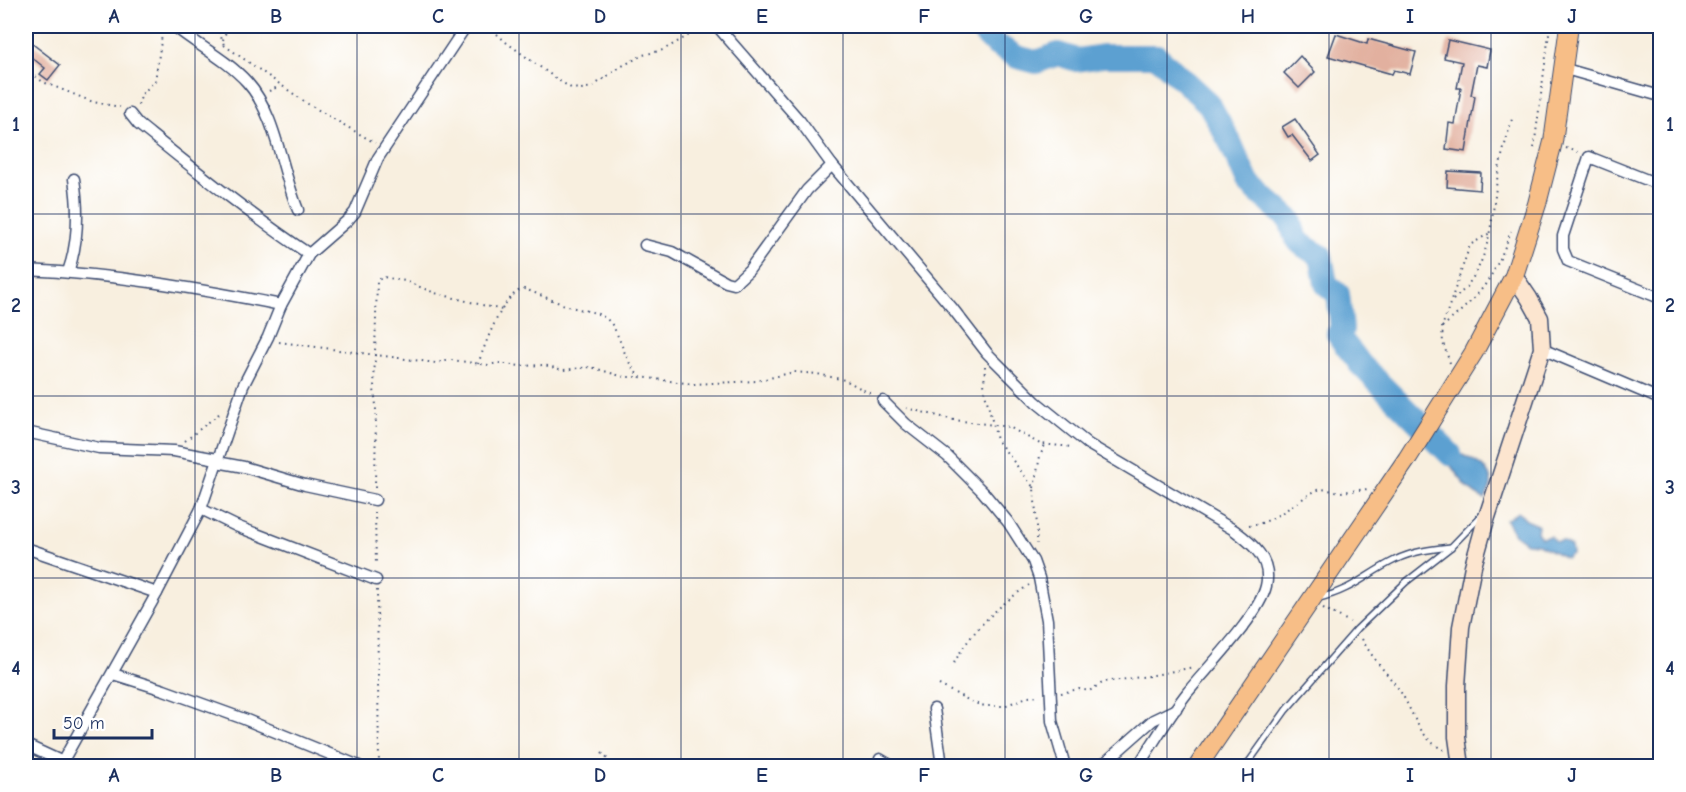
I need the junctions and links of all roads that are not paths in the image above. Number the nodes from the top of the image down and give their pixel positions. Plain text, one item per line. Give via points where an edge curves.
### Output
1 (174, 26) edge
2 (466, 26) edge
3 (717, 26) edge
4 (1569, 26) edge
5 (1562, 68) junction
6 (1660, 96) edge
7 (131, 116) road end
8 (832, 165) junction
9 (74, 179) dead end
10 (1660, 185) edge
11 (298, 210) dead end
12 (645, 245) dead end
13 (309, 254) junction
14 (26, 270) edge
15 (68, 272) junction
16 (1514, 276) junction
17 (1660, 298) edge
18 (281, 305) junction
19 (1542, 350) junction
20 (1660, 399) edge
21 (883, 401) road end
22 (26, 432) edge
23 (217, 461) junction
24 (375, 500) road end
25 (1491, 507) junction
26 (201, 509) junction
27 (1451, 547) junction
28 (26, 548) edge
29 (376, 580) road end
30 (157, 593) junction
31 (1310, 602) junction
32 (113, 674) junction
33 (1177, 708) junction
34 (934, 709) dead end
35 (26, 745) edge
36 (880, 759) dead end
37 (1460, 760) edge
38 (61, 764) edge
39 (359, 766) edge
40 (892, 766) edge
41 (942, 766) edge
42 (1065, 766) edge
43 (1101, 766) edge
44 (1138, 766) edge
45 (1198, 766) edge
46 (1245, 766) edge

1 - 11 street via 229,66 253,89 274,133
2 - 13 street via 384,148 355,212
3 - 8 street via 800,121
4 - 5 highway
5 - 6 street
5 - 16 highway via 1553,142
7 - 13 street via 222,192
8 - 12 street via 807,190 749,270 734,284 672,252
8 - 33 street via 987,352 1036,402 1088,444 1234,530 1253,543 1263,557 1266,586 1254,609
9 - 15 street via 78,230
10 - 17 street via 1589,157 1563,237 1568,261
13 - 18 street
14 - 15 street
15 - 18 street via 192,288
16 - 19 main road via 1540,318
16 - 31 highway via 1455,384
18 - 23 street via 235,403
19 - 20 street
19 - 25 main road
21 - 42 street via 983,492 1033,561 1047,620 1052,721
22 - 23 street via 99,448 174,451
23 - 24 street
23 - 26 street
25 - 27 lane
25 - 37 main road via 1473,566 1461,627 1457,686
26 - 29 street
26 - 30 street
27 - 31 lane via 1394,560 1346,590
27 - 46 lane via 1406,582 1357,629 1286,710
28 - 30 street
30 - 32 street
31 - 45 highway
32 - 38 street
32 - 39 street via 244,719
33 - 43 street via 1153,720
33 - 44 street
34 - 41 street
35 - 38 street
36 - 40 street

